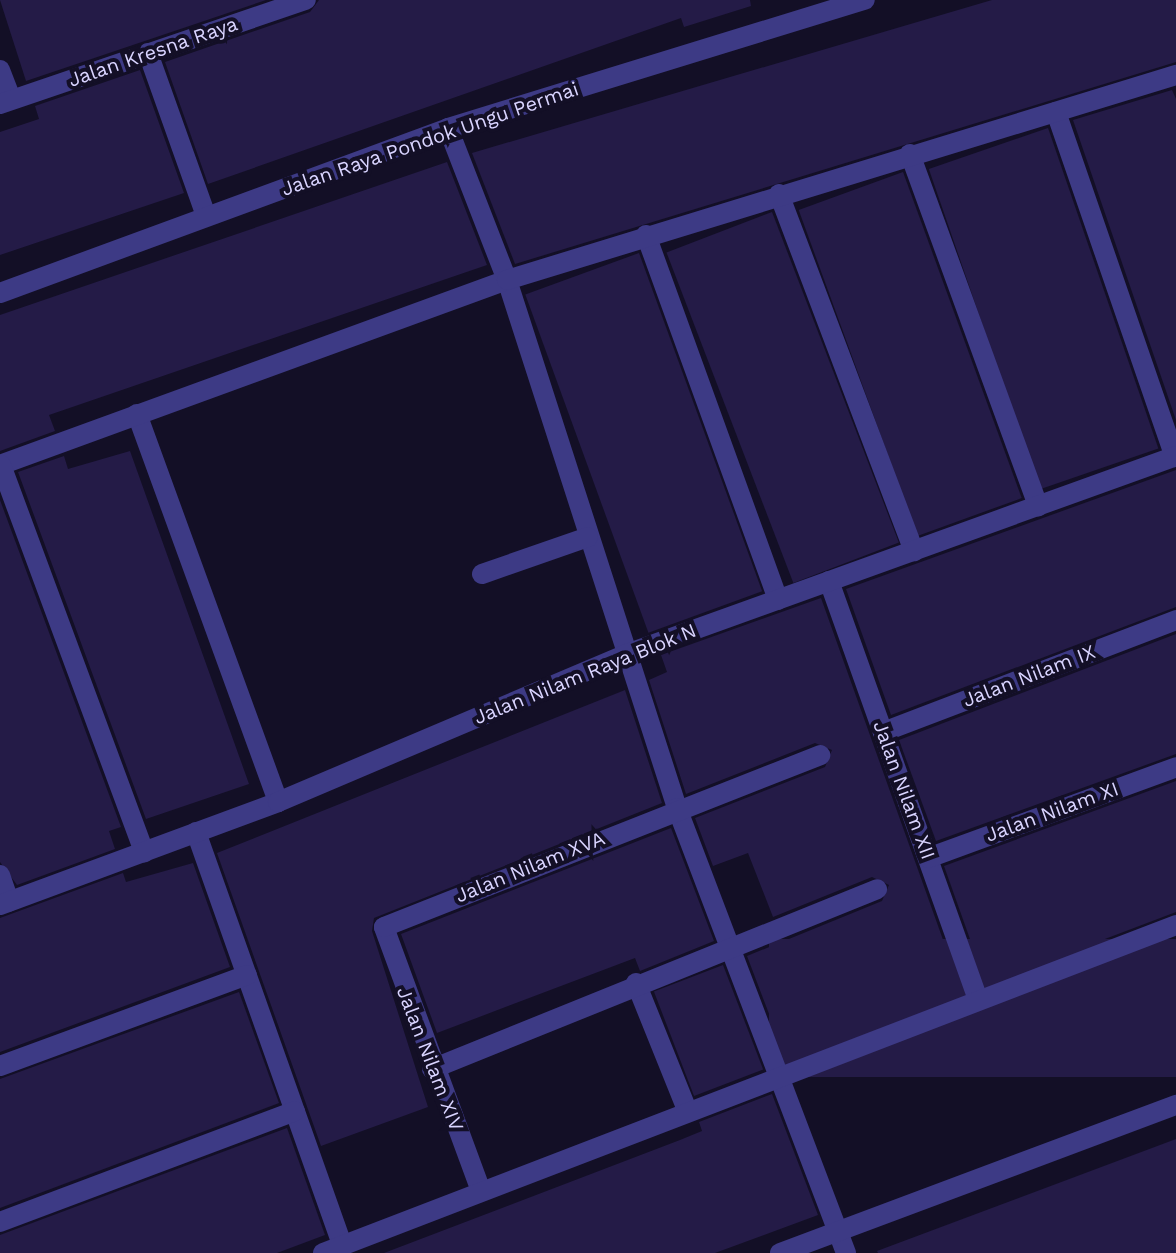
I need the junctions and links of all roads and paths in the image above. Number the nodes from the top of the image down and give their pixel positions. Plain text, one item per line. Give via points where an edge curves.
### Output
1 (306, 0) edge
2 (865, 0) edge
3 (284, 4) edge
4 (148, 53) junction
5 (0, 70) edge
6 (1176, 75) edge
7 (6, 102) edge
8 (1056, 112) junction
9 (448, 128) junction
10 (910, 154) junction
11 (779, 194) junction
12 (206, 216) junction
13 (646, 235) junction
14 (507, 280) junction
15 (0, 293) edge
16 (137, 414) junction
17 (1176, 457) edge
18 (1, 465) edge
19 (1038, 506) junction
20 (588, 537) junction
21 (914, 551) junction
22 (482, 574) dead end
23 (829, 581) junction
24 (778, 600) junction
25 (1176, 620) edge
26 (624, 655) junction
27 (883, 732) junction
28 (820, 755) dead end
29 (1176, 767) edge
30 (278, 802) junction
31 (677, 808) junction
32 (196, 832) junction
33 (144, 852) junction
34 (928, 858) junction
35 (0, 875) edge
36 (877, 889) dead end
37 (5, 903) edge
38 (1176, 925) edge
39 (384, 927) joint
40 (725, 945) junction
41 (247, 975) junction
42 (636, 983) junction
43 (978, 999) junction
44 (0, 1066) edge
45 (432, 1069) junction
46 (774, 1076) junction
47 (1176, 1105) edge
48 (687, 1110) junction
49 (295, 1111) junction
50 (481, 1191) junction
51 (0, 1222) edge
52 (837, 1231) junction
53 (343, 1246) junction
54 (323, 1253) edge
55 (780, 1253) edge
56 (846, 1253) edge

1 - 3 street, Jalan Kresna Raya
2 - 9 street, Jalan Raya Pondok Ungu Permai
3 - 4 street, Jalan Kresna Raya
4 - 7 street, Jalan Kresna Raya
4 - 12 street
5 - 7 street
6 - 8 street
8 - 10 street
8 - 17 street
9 - 12 street, Jalan Raya Pondok Ungu Permai
9 - 14 street
10 - 11 street
10 - 19 street
11 - 13 street
11 - 21 street
12 - 15 street, Jalan Raya Pondok Ungu Permai
13 - 14 street
13 - 24 street
14 - 16 street
14 - 20 street
16 - 18 street
16 - 30 street
17 - 19 street, Jalan Nilam Raya Blok N
18 - 33 street
19 - 21 street, Jalan Nilam Raya Blok N
20 - 22 street
20 - 26 street
21 - 23 street, Jalan Nilam Raya Blok N
23 - 24 street, Jalan Nilam Raya Blok N
23 - 27 street, Jalan Nilam XII
24 - 26 street, Jalan Nilam Raya Blok N
25 - 27 street, Jalan Nilam IX
26 - 30 street, Jalan Nilam Raya Blok N
26 - 31 street
27 - 34 street, Jalan Nilam XII
28 - 31 street, Jalan Nilam XVA
29 - 34 street, Jalan Nilam XI
30 - 32 street, Jalan Nilam Raya Blok N
31 - 39 street, Jalan Nilam XVA
31 - 40 street
32 - 33 street, Jalan Nilam Raya Blok N
32 - 41 street
33 - 37 street, Jalan Nilam Raya Blok N
34 - 43 street, Jalan Nilam XII
35 - 37 street
36 - 40 street
38 - 43 street
39 - 45 street, Jalan Nilam XIV
40 - 42 street
40 - 46 street
41 - 44 street
41 - 49 street
42 - 45 street
42 - 48 street
43 - 46 street
45 - 50 street, Jalan Nilam XIV
46 - 48 street
46 - 52 street
47 - 52 street
48 - 50 street
49 - 51 street
49 - 53 street
50 - 53 street
52 - 55 street
52 - 56 street
53 - 54 street

